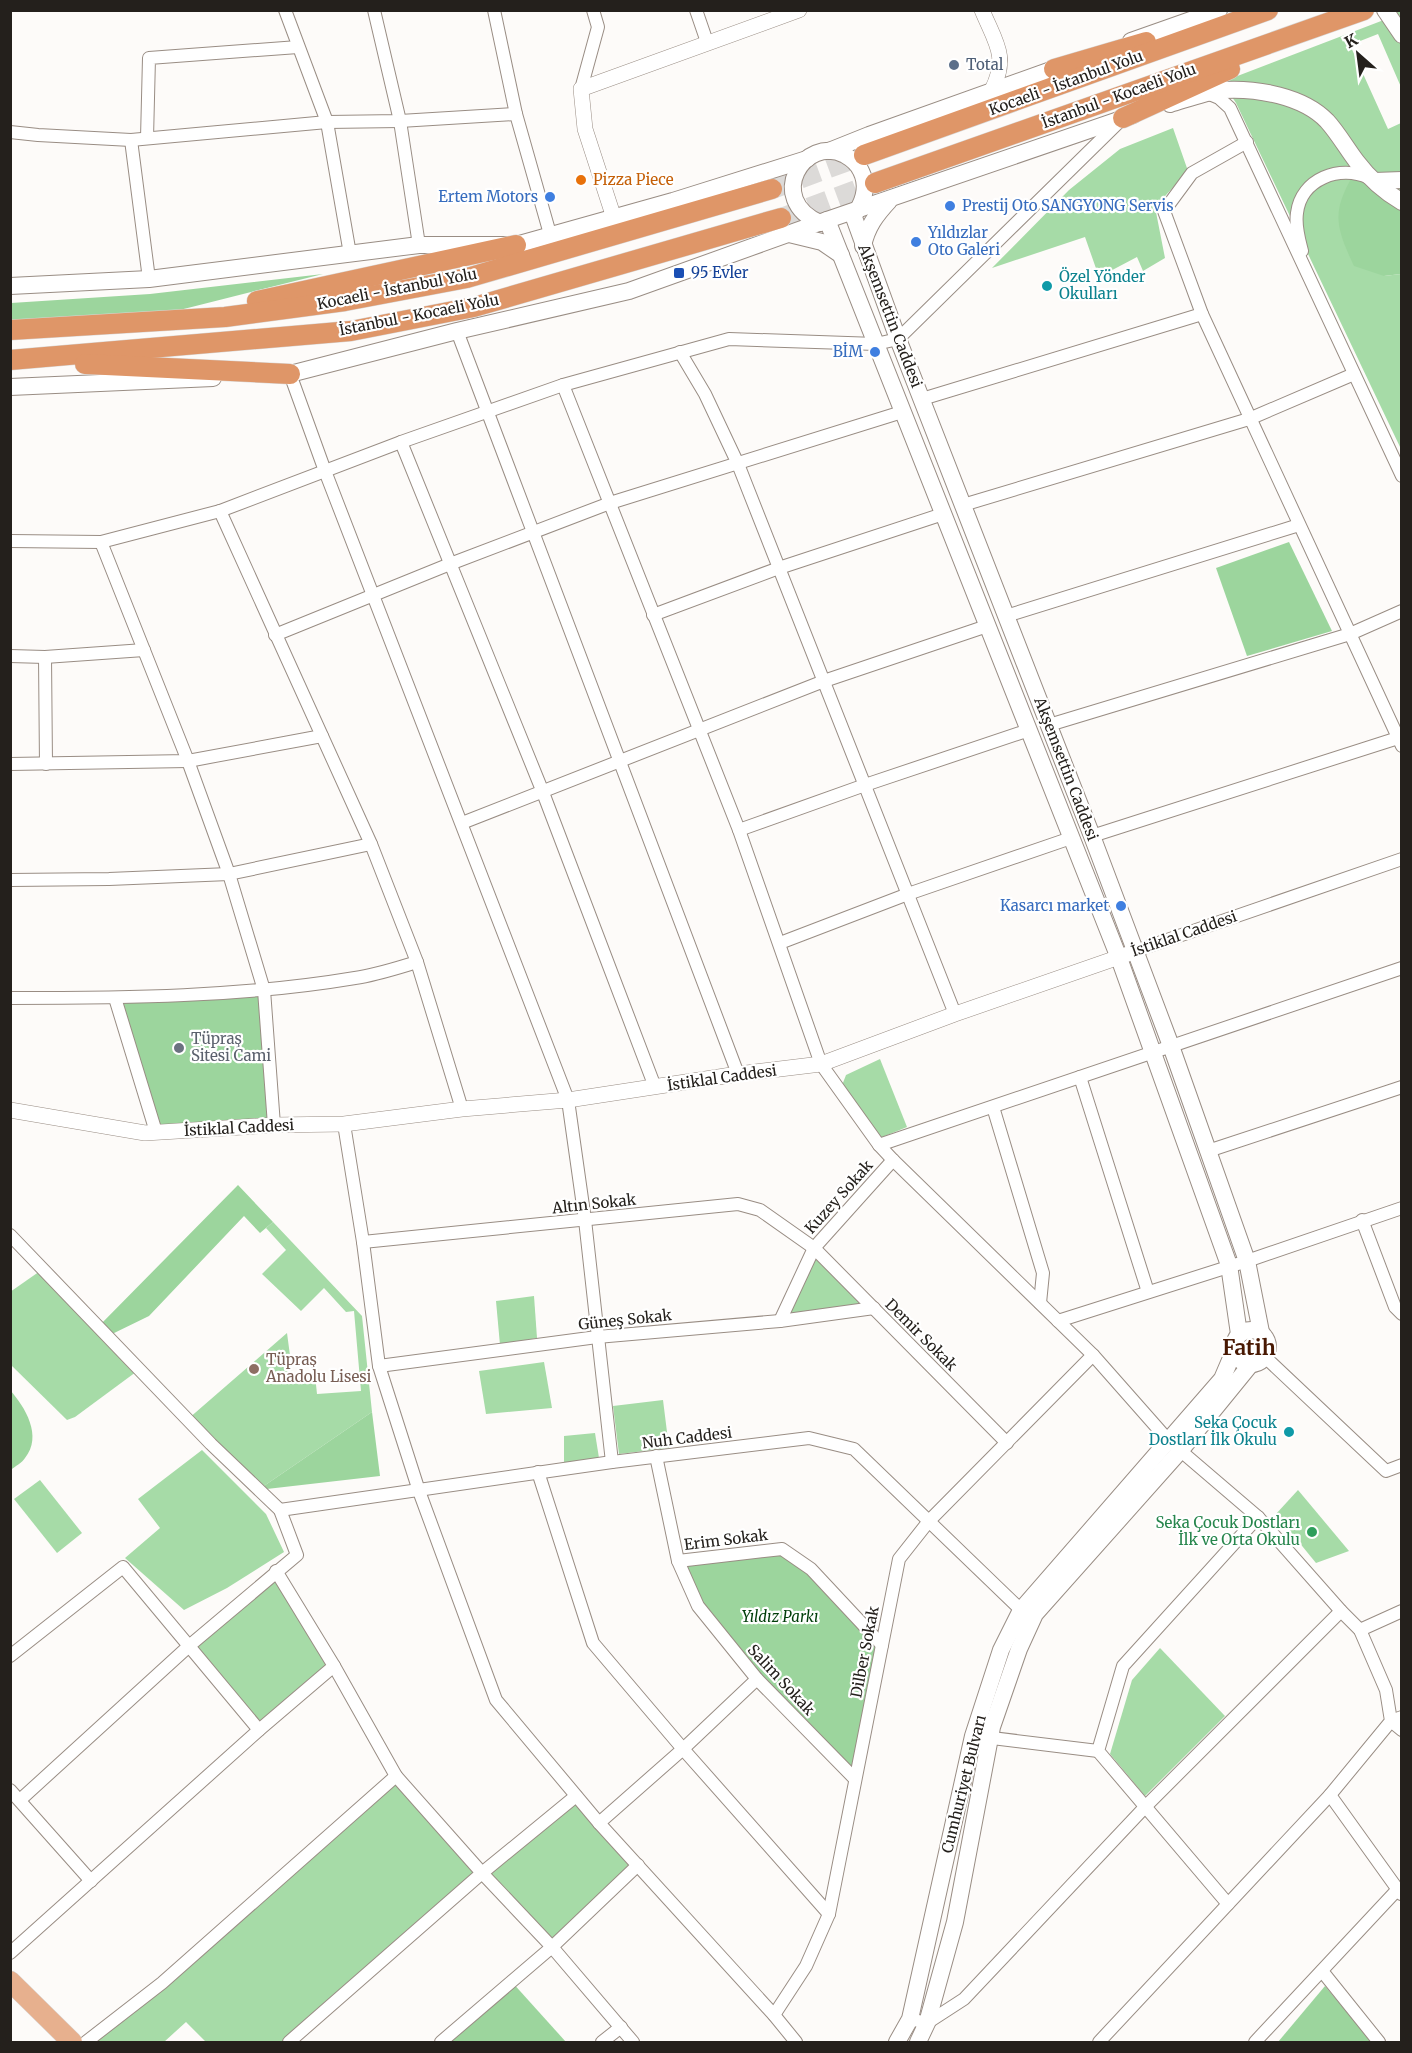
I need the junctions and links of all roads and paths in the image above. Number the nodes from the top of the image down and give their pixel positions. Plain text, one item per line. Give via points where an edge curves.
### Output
1 (285, 10) edge
2 (374, 10) edge
3 (494, 10) edge
4 (593, 10) edge
5 (696, 10) edge
6 (799, 10) edge
7 (982, 10) edge
8 (1219, 10) edge
9 (1252, 10) edge
10 (1268, 10) edge
11 (1364, 10) edge
12 (1385, 10) edge
13 (1336, 20) junction
14 (1401, 35) edge
15 (707, 42) junction
16 (298, 47) junction
17 (1054, 69) junction
18 (581, 89) junction
19 (992, 90) junction
20 (1215, 92) junction
21 (516, 114) junction
22 (1123, 118) junction
23 (400, 121) junction
24 (327, 122) junction
25 (10, 132) edge
26 (147, 138) junction
27 (131, 140) junction
28 (1246, 142) junction
29 (829, 151) junction
30 (864, 155) tunnel mouth
31 (807, 159) junction
32 (1401, 180) edge
33 (1375, 182) junction
34 (875, 183) tunnel mouth
35 (772, 189) tunnel mouth
36 (890, 199) junction
37 (1401, 202) edge
38 (854, 211) junction
39 (614, 218) junction
40 (824, 222) junction
41 (784, 226) junction
42 (550, 234) junction
43 (419, 245) junction
44 (516, 245) junction
45 (863, 246) junction
46 (350, 254) junction
47 (841, 255) junction
48 (1310, 278) junction
49 (148, 279) junction
50 (10, 286) edge
51 (1202, 314) junction
52 (164, 321) junction
53 (10, 330) edge
54 (457, 331) junction
55 (898, 339) junction
56 (876, 344) junction
57 (680, 352) junction
58 (10, 361) edge
59 (290, 374) junction
60 (1354, 374) junction
61 (563, 385) junction
62 (10, 387) edge
63 (922, 399) junction
64 (488, 412) junction
65 (902, 412) junction
66 (1249, 419) junction
67 (401, 442) junction
68 (738, 464) junction
69 (325, 471) junction
70 (1401, 476) edge
71 (610, 503) junction
72 (963, 505) junction
73 (220, 511) junction
74 (943, 514) junction
75 (1299, 525) junction
76 (534, 532) junction
77 (10, 541) edge
78 (101, 543) junction
79 (450, 564) junction
80 (779, 568) junction
81 (374, 596) junction
82 (1401, 611) edge
83 (653, 615) junction
84 (1006, 616) junction
85 (987, 626) junction
86 (1350, 634) junction
87 (275, 635) junction
88 (144, 650) junction
89 (10, 656) edge
90 (45, 657) junction
91 (824, 681) junction
92 (1049, 725) junction
93 (699, 729) junction
94 (1029, 730) junction
95 (322, 736) junction
96 (1400, 742) edge
97 (620, 760) junction
98 (188, 761) junction
99 (10, 764) edge
100 (46, 764) junction
101 (865, 785) junction
102 (542, 790) junction
103 (462, 823) junction
104 (739, 830) junction
105 (1092, 836) junction
106 (1071, 838) junction
107 (371, 844) junction
108 (1401, 859) edge
109 (229, 874) junction
110 (10, 880) edge
111 (908, 894) junction
112 (780, 943) junction
113 (1135, 951) junction
114 (1119, 957) junction
115 (417, 962) junction
116 (1401, 968) edge
117 (264, 990) junction
118 (10, 998) edge
119 (115, 998) junction
120 (955, 1014) junction
121 (1171, 1046) junction
122 (1153, 1052) junction
123 (821, 1064) junction
124 (738, 1074) junction
125 (1080, 1077) junction
126 (655, 1087) junction
127 (1401, 1087) edge
128 (568, 1100) junction
129 (993, 1107) junction
130 (462, 1109) junction
131 (10, 1110) edge
132 (344, 1124) junction
133 (274, 1125) junction
134 (156, 1132) junction
135 (879, 1144) junction
136 (1208, 1150) junction
137 (893, 1160) junction
138 (1401, 1208) edge
139 (585, 1220) junction
140 (1362, 1220) junction
141 (10, 1235) edge
142 (363, 1242) junction
143 (814, 1248) junction
144 (1247, 1261) junction
145 (1229, 1265) junction
146 (1148, 1292) junction
147 (1040, 1303) junction
148 (874, 1308) junction
149 (1401, 1314) edge
150 (780, 1321) junction
151 (1058, 1321) junction
152 (1261, 1332) junction
153 (1239, 1334) junction
154 (597, 1337) junction
155 (1234, 1351) junction
156 (1093, 1355) junction
157 (1258, 1361) junction
158 (379, 1366) junction
159 (1007, 1443) junction
160 (1174, 1445) junction
161 (656, 1456) junction
162 (612, 1462) junction
163 (1401, 1465) edge
164 (538, 1472) junction
165 (419, 1491) junction
166 (280, 1510) junction
167 (1258, 1517) junction
168 (929, 1521) junction
169 (678, 1560) junction
170 (276, 1571) junction
171 (1341, 1611) junction
172 (1401, 1611) edge
173 (1028, 1612) junction
174 (1360, 1630) junction
175 (882, 1645) junction
176 (189, 1646) junction
177 (10, 1656) edge
178 (334, 1666) junction
179 (757, 1679) junction
180 (1396, 1719) edge
181 (259, 1730) junction
182 (1401, 1730) edge
183 (973, 1736) junction
184 (990, 1738) junction
185 (683, 1749) junction
186 (1098, 1752) junction
187 (396, 1776) junction
188 (855, 1779) junction
189 (10, 1790) edge
190 (1330, 1795) junction
191 (576, 1796) junction
192 (20, 1800) junction
193 (1145, 1807) junction
194 (599, 1823) junction
195 (638, 1864) junction
196 (482, 1873) junction
197 (91, 1881) junction
198 (1400, 1891) edge
199 (1228, 1904) junction
200 (828, 1914) junction
201 (552, 1947) junction
202 (10, 1953) edge
203 (1322, 1971) junction
204 (10, 1981) edge
205 (774, 2015) junction
206 (918, 2021) junction
207 (621, 2027) junction
208 (72, 2043) edge
209 (86, 2043) edge
210 (289, 2043) edge
211 (441, 2043) edge
212 (602, 2043) edge
213 (633, 2043) edge
214 (796, 2043) edge
215 (897, 2043) edge
216 (918, 2043) edge
217 (1099, 2043) edge
218 (1255, 2043) edge
219 (1379, 2043) edge

1 - 16 street
2 - 23 street
3 - 21 street
4 - 18 street via 598,27
5 - 15 street
6 - 15 street
7 - 19 street via 1000,52 999,76
8 - 17 main road
9 - 17 highway
10 - 30 highway, Kocaeli - İstanbul Yolu
11 - 13 highway, İstanbul - Kocaeli Yolu
12 - 14 main road
13 - 22 highway
13 - 34 highway, İstanbul - Kocaeli Yolu
15 - 18 street
16 - 24 street
16 - 26 street via 149,58
17 - 19 main road
18 - 39 street via 585,129
19 - 29 main road
20 - 22 main road
20 - 28 street via 1225,102
20 - 33 main road via 1251,91 1306,105 1326,120
21 - 23 street
21 - 42 street
22 - 36 main road
22 - 55 street
23 - 24 street
23 - 43 street
24 - 26 street
24 - 46 street
25 - 27 street
26 - 27 street
27 - 49 street
28 - 48 street
28 - 51 street via 1192,173 1164,211
29 - 31 main road
29 - 38 main road via 851,158 864,177 863,201
31 - 39 main road
31 - 40 main road via 799,167 792,189 801,210 809,218
32 - 33 main road
33 - 37 main road
33 - 48 street via 1358,173 1336,173 1316,182 1302,195 1296,224
35 - 52 highway, Kocaeli - İstanbul Yolu via 467,278 345,301
36 - 38 main road
36 - 45 main road via 875,216
38 - 40 main road
38 - 45 main road, Akşemsettin Caddesi
39 - 42 main road
40 - 41 main road
40 - 47 main road, Akşemsettin Caddesi
41 - 47 main road
41 - 54 main road via 629,291
41 - 58 highway, İstanbul - Kocaeli Yolu via 474,307 351,331
42 - 44 main road
43 - 44 main road
43 - 46 main road
44 - 52 highway
45 - 55 main road, Akşemsettin Caddesi
46 - 49 main road
47 - 56 main road, Akşemsettin Caddesi
48 - 60 street
49 - 50 main road
51 - 63 street
51 - 66 street
52 - 53 highway, Kocaeli - İstanbul Yolu
54 - 59 main road
54 - 64 street
55 - 56 street
55 - 63 main road, Akşemsettin Caddesi
56 - 57 street via 729,339
56 - 65 main road, Akşemsettin Caddesi
57 - 61 street
57 - 68 street
58 - 59 highway
59 - 62 main road
59 - 69 street
60 - 66 street
60 - 70 street
61 - 64 street
61 - 71 street
63 - 72 main road, Akşemsettin Caddesi
64 - 67 street
64 - 76 street
65 - 68 street
65 - 74 main road, Akşemsettin Caddesi
66 - 72 street
66 - 75 street
67 - 69 street
67 - 79 street
68 - 71 street
68 - 80 street
69 - 73 street
69 - 81 street
71 - 76 street
71 - 83 street
72 - 84 main road, Akşemsettin Caddesi
73 - 78 street
73 - 87 street
74 - 80 street
74 - 85 main road, Akşemsettin Caddesi
75 - 84 street
75 - 86 street
76 - 79 street
76 - 97 street
77 - 78 street
78 - 88 street
79 - 81 street
79 - 102 street
80 - 83 street
80 - 91 street
81 - 87 street
81 - 103 street
82 - 86 street
83 - 93 street
84 - 92 main road, Akşemsettin Caddesi
85 - 91 street
85 - 94 main road, Akşemsettin Caddesi
86 - 92 street
86 - 96 street
87 - 95 street
88 - 90 street
88 - 98 street
89 - 90 street
90 - 100 street
91 - 93 street
91 - 101 street
92 - 105 main road, Akşemsettin Caddesi
93 - 97 street
93 - 104 street
94 - 101 street
94 - 106 main road, Akşemsettin Caddesi
95 - 98 street
95 - 107 street
96 - 105 street
97 - 102 street
97 - 124 street
98 - 100 street
98 - 109 street
99 - 100 street
101 - 104 street
101 - 111 street
102 - 103 street
102 - 126 street
103 - 128 street
104 - 112 street
105 - 113 main road, Akşemsettin Caddesi
106 - 111 street
106 - 114 main road, Akşemsettin Caddesi
107 - 109 street
107 - 115 street
108 - 113 street, İstiklal Caddesi
109 - 110 street
109 - 117 street
111 - 112 street
111 - 120 street
112 - 123 street
113 - 114 street, İstiklal Caddesi
113 - 121 main road, Akşemsettin Caddesi
114 - 120 street, İstiklal Caddesi
114 - 122 main road, Akşemsettin Caddesi
115 - 117 street via 358,978
115 - 130 street
116 - 121 street
117 - 119 street
117 - 133 street
118 - 119 street
119 - 134 street
120 - 123 street, İstiklal Caddesi
121 - 122 street
121 - 136 main road, Akşemsettin Caddesi
122 - 125 street
122 - 145 main road, Akşemsettin Caddesi
123 - 124 street, İstiklal Caddesi
123 - 135 street
124 - 126 street, İstiklal Caddesi
125 - 129 street
125 - 146 street
126 - 128 street, İstiklal Caddesi
127 - 136 street
128 - 130 street, İstiklal Caddesi
128 - 139 street
129 - 135 street
129 - 147 street via 1043,1273
130 - 132 street, İstiklal Caddesi
131 - 134 street, İstiklal Caddesi
132 - 133 street, İstiklal Caddesi
132 - 142 street
133 - 134 street, İstiklal Caddesi
135 - 137 street
136 - 144 main road, Akşemsettin Caddesi
137 - 143 street, Kuzey Sokak
137 - 147 street
138 - 140 street
139 - 142 street, Altın Sokak
139 - 143 street, Altın Sokak via 738,1204 760,1210
139 - 154 street
140 - 144 street
140 - 149 street
141 - 166 street
142 - 158 street
143 - 148 street, Demir Sokak
143 - 150 street, Kuzey Sokak
144 - 145 street
144 - 152 main road, Akşemsettin Caddesi
145 - 146 street
145 - 153 main road, Akşemsettin Caddesi
146 - 151 street
147 - 151 street
148 - 150 street, Güneş Sokak
148 - 159 street, Demir Sokak
150 - 154 street, Güneş Sokak
151 - 156 street
152 - 153 main road
152 - 157 main road via 1268,1347
153 - 155 main road
154 - 158 street, Güneş Sokak
154 - 162 street
155 - 157 main road via 1240,1360
155 - 160 main road, Cumhuriyet Bulvarı via 1222,1379
156 - 159 street, Dilber Sokak
156 - 160 street
157 - 160 main road, Cumhuriyet Bulvarı
157 - 163 street via 1386,1471
158 - 165 street
159 - 168 street, Dilber Sokak
160 - 167 street
160 - 173 main road, Cumhuriyet Bulvarı
161 - 162 street, Nuh Caddesi
161 - 168 street, Nuh Caddesi via 808,1438 854,1449
161 - 169 street, Salim Sokak
162 - 164 street, Nuh Caddesi
164 - 165 street, Nuh Caddesi
164 - 185 street via 593,1643
165 - 166 street, Nuh Caddesi
165 - 191 street via 496,1700
166 - 170 street via 297,1555
167 - 171 street
167 - 186 street via 1123,1666
168 - 173 street, Nuh Caddesi
168 - 175 street, Dilber Sokak via 899,1559
169 - 175 street, Erim Sokak via 783,1549 811,1569
169 - 179 street, Salim Sokak via 698,1606
170 - 176 street
170 - 178 street
171 - 174 street
171 - 193 street
172 - 174 street
173 - 183 main road, Cumhuriyet Bulvarı via 1001,1650
173 - 184 main road, Cumhuriyet Bulvarı
174 - 180 street
175 - 188 street, Dilber Sokak
176 - 177 street via 123,1567
176 - 181 street
176 - 192 street
178 - 181 street
178 - 187 street
179 - 185 street
179 - 188 street, Salim Sokak
180 - 182 street
180 - 190 street
181 - 197 street
183 - 184 street
183 - 206 main road, Cumhuriyet Bulvarı
184 - 186 street
184 - 206 main road, Cumhuriyet Bulvarı via 955,1922
185 - 194 street
185 - 200 street
186 - 193 street
187 - 196 street
187 - 209 street via 162,1983
188 - 200 street, Dilber Sokak
189 - 192 street
190 - 198 street
190 - 199 street
191 - 194 street
191 - 196 street
192 - 197 street
193 - 199 street
193 - 206 street via 964,1999
194 - 195 street
195 - 201 street
195 - 205 street
196 - 201 street
196 - 210 street
197 - 202 street
198 - 203 street
199 - 217 street
200 - 205 street, Dilber Sokak via 806,1966
201 - 207 street
201 - 211 street
203 - 218 street
203 - 219 street
204 - 208 main road
205 - 214 street
206 - 215 main road, Cumhuriyet Bulvarı
206 - 216 main road, Cumhuriyet Bulvarı
207 - 212 street
207 - 213 street

